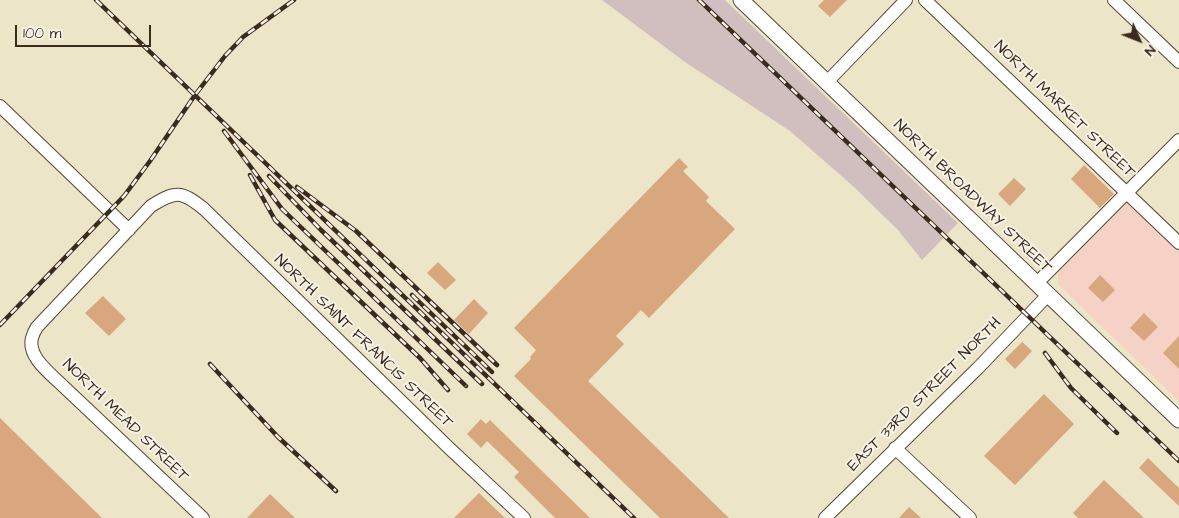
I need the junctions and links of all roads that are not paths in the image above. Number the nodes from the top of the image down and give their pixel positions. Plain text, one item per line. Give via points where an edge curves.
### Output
1 (741, 0) edge
2 (906, 0) edge
3 (925, 0) edge
4 (1114, 0) edge
5 (1179, 62) edge
6 (827, 82) junction
7 (0, 106) edge
8 (1179, 140) edge
9 (1127, 193) junction
10 (129, 230) junction
11 (1179, 243) edge
12 (1037, 284) junction
13 (1048, 295) junction
14 (1179, 420) edge
15 (896, 448) junction
16 (203, 518) edge
17 (524, 518) edge
18 (825, 518) edge
19 (970, 518) edge

1 - 6 main road, NORTH BROADWAY STREET
2 - 6 street
3 - 9 street, NORTH MARKET STREET
4 - 5 street
6 - 12 main road, NORTH BROADWAY STREET
7 - 10 street
8 - 9 street
9 - 11 street, NORTH MARKET STREET
9 - 12 street
10 - 16 street, NORTH MEAD STREET via 37,327 31,339 32,351
10 - 17 street, NORTH SAINT FRANCIS STREET via 151,206 168,195 192,199
12 - 13 main road, NORTH BROADWAY STREET
13 - 14 main road, NORTH BROADWAY STREET
13 - 15 street, EAST 33RD STREET NORTH
15 - 18 street, EAST 33RD STREET NORTH
15 - 19 street

